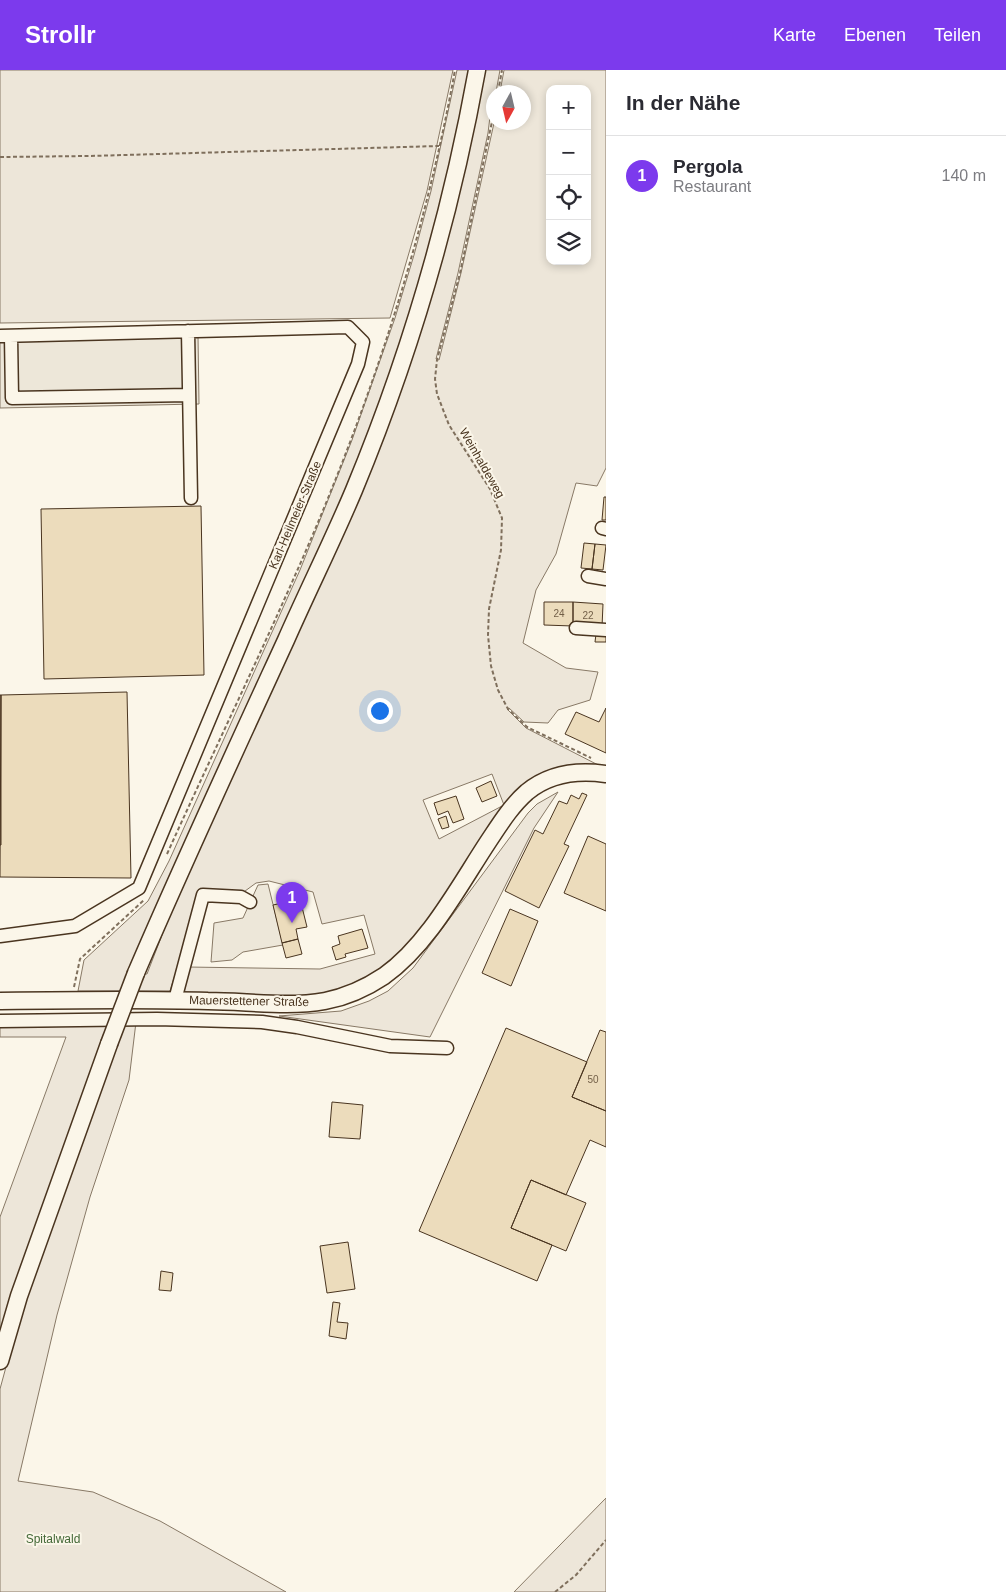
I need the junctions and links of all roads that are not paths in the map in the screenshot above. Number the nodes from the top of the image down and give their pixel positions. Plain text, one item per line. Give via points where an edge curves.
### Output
1 (478, 70) edge
2 (188, 331) junction
3 (6, 336) edge
4 (189, 395) junction
5 (191, 498) dead end
6 (588, 576) dead end
7 (606, 579) edge
8 (576, 628) dead end
9 (606, 630) edge
10 (602, 768) edge
11 (250, 902) dead end
12 (0, 936) edge
13 (175, 1000) junction
14 (0, 1001) edge
15 (0, 1021) edge
16 (447, 1048) dead end
17 (0, 1361) edge

1 - 17 main road, bridge via 442,229 380,424 354,491 136,973 19,1296
2 - 3 street, Karl-Heilmeier-Straße
2 - 4 street
2 - 12 street, Karl-Heilmeier-Straße via 348,327 363,342 358,364 139,888 75,926
3 - 4 street via 12,398
4 - 5 street
6 - 7 street
8 - 9 street
10 - 13 main road, Mauerstettener Straße via 560,775 528,791 507,813 440,916 406,957 361,990 324,1001
11 - 13 street via 241,897 203,895
13 - 14 main road, Mauerstettener Straße
15 - 16 street via 157,1019 262,1022 298,1026 390,1046

